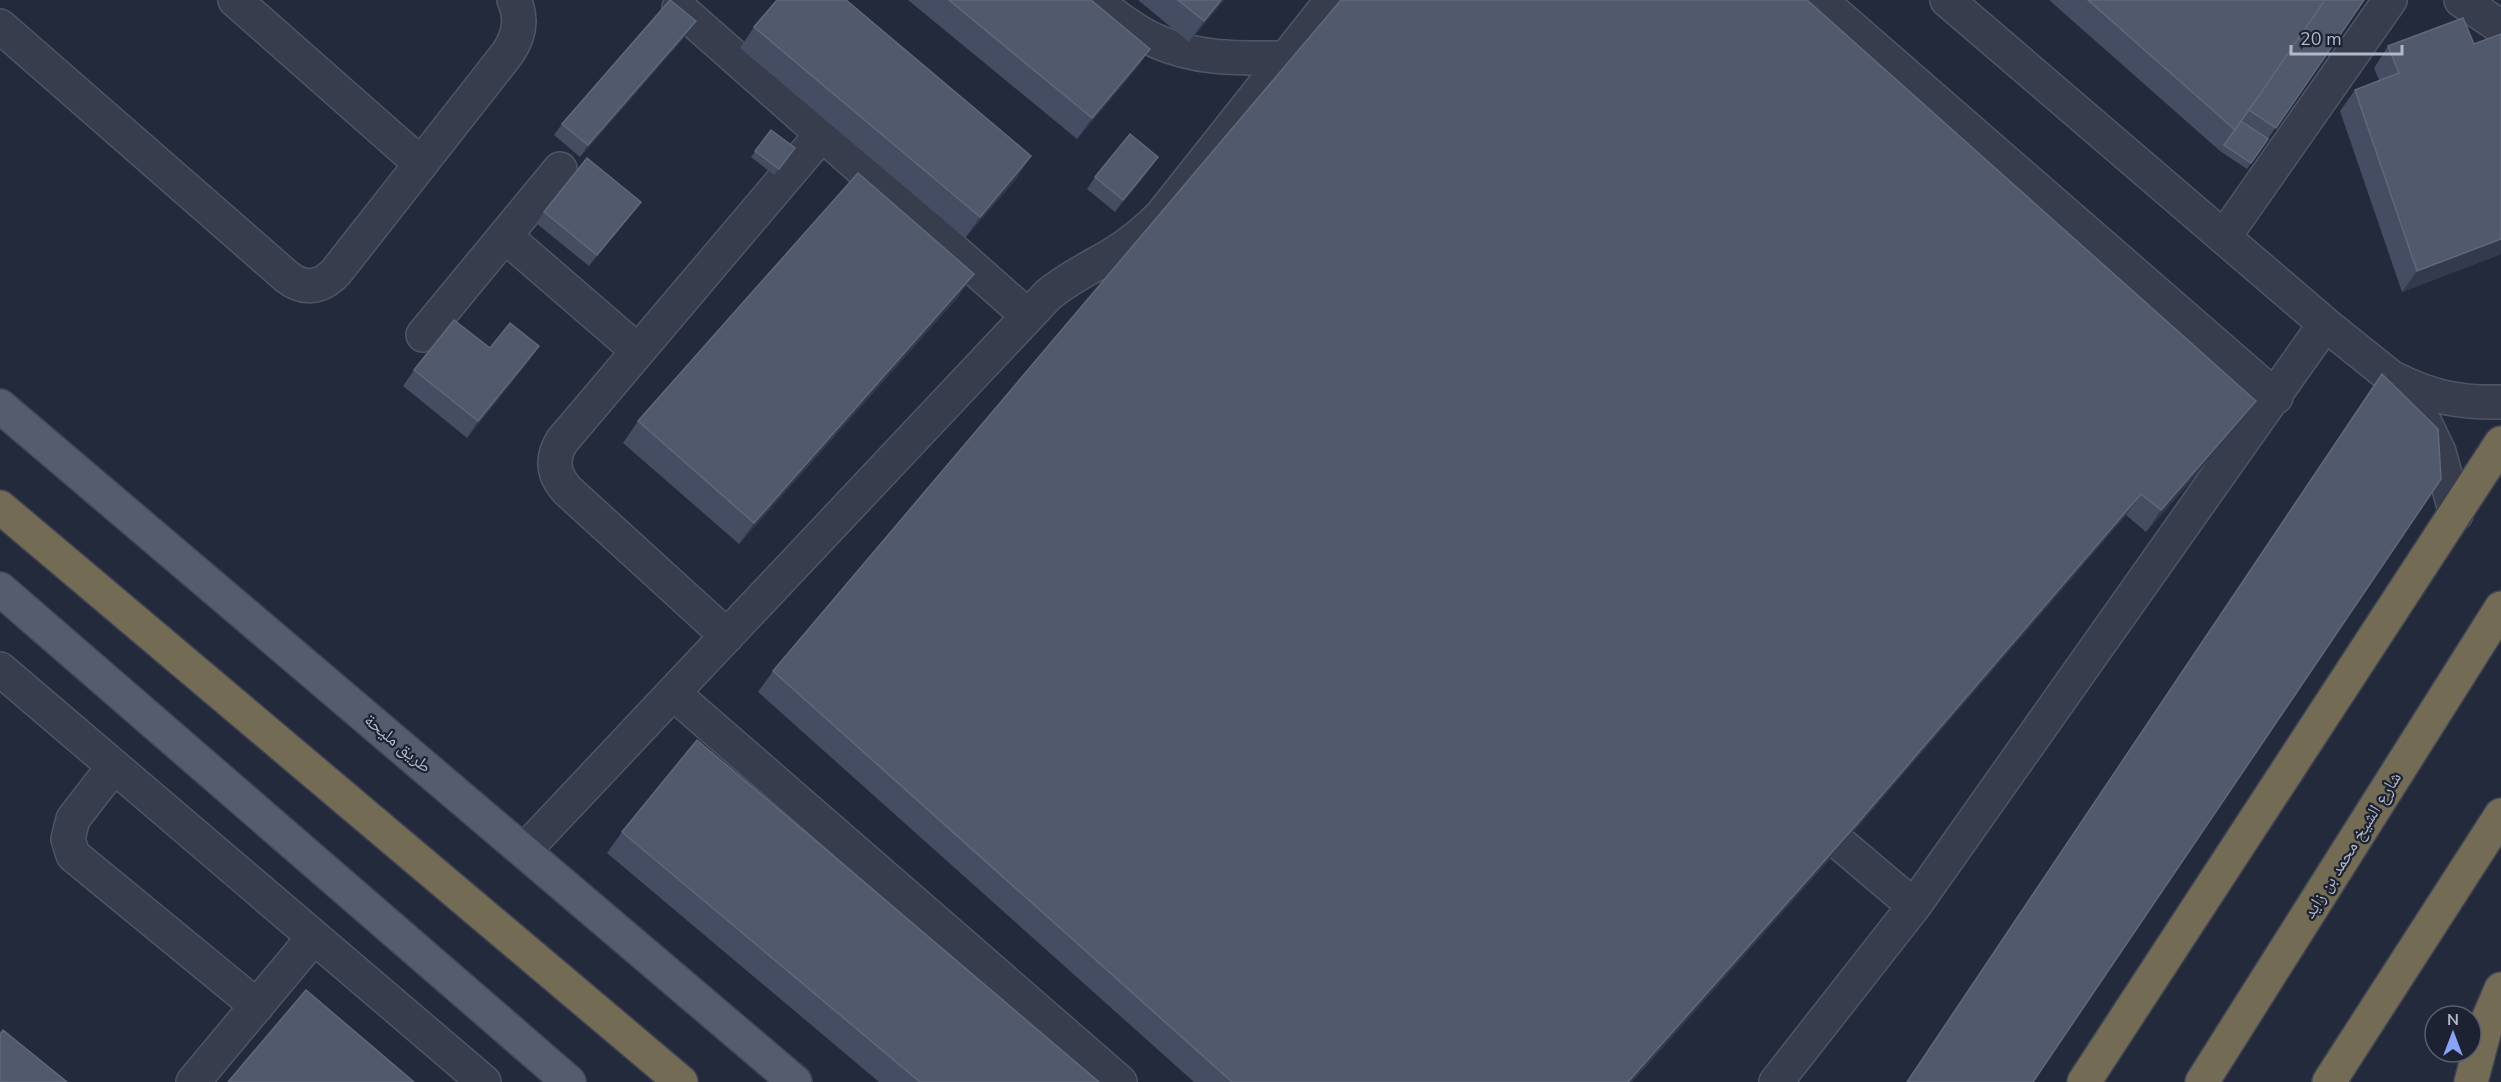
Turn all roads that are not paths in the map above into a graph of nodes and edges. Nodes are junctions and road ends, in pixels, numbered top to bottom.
1 (235, 0) edge
2 (514, 0) edge
3 (1094, 0) edge
4 (1332, 0) edge
5 (1820, 0) edge
6 (1947, 0) edge
7 (2390, 0) edge
8 (2461, 0) edge
9 (679, 8) edge
10 (0, 26) edge
11 (2501, 27) edge
12 (1286, 58) junction
13 (822, 134) junction
14 (421, 164) junction
15 (560, 170) dead end
16 (505, 236) junction
17 (2224, 237) junction
18 (1028, 316) junction
19 (2325, 324) junction
20 (423, 335) dead end
21 (638, 351) junction
22 (2391, 377) junction
23 (2276, 397) junction
24 (2501, 402) edge
25 (0, 406) edge
26 (2501, 443) edge
27 (0, 507) edge
28 (2456, 514) junction
29 (0, 589) edge
30 (2501, 608) edge
31 (727, 636) junction
32 (0, 669) edge
33 (673, 693) junction
34 (114, 766) junction
35 (2501, 815) edge
36 (1842, 845) edge
37 (525, 851) junction
38 (1914, 906) junction
39 (314, 938) junction
40 (2501, 989) edge
41 (257, 1006) junction
42 (193, 1082) edge
43 (484, 1082) edge
44 (569, 1082) edge
45 (681, 1082) edge
46 (795, 1082) edge
47 (1120, 1082) edge
48 (1776, 1082) edge
49 (2084, 1082) edge
50 (2202, 1082) edge
51 (2329, 1082) edge
52 (2470, 1082) edge

1 - 14 street
2 - 14 street
3 - 12 street
4 - 12 street
5 - 23 street
6 - 17 street
7 - 17 street
8 - 11 street
9 - 13 street
10 - 14 street
12 - 18 street
13 - 18 street
13 - 21 street
15 - 16 street
16 - 20 street
16 - 21 street
17 - 19 street
18 - 31 street
19 - 22 street
19 - 23 street
21 - 31 street
22 - 24 street
22 - 28 street
23 - 38 street
25 - 37 main road, طريق مليحة
26 - 28 highway
27 - 45 highway
28 - 49 highway
29 - 44 main road
30 - 50 highway, شارع الشيخ محمد بن زايد
31 - 33 street
32 - 34 street
33 - 37 street
33 - 47 street
34 - 39 street
34 - 41 street
35 - 51 highway
36 - 38 street
37 - 46 main road, طريق مليحة
38 - 48 street
39 - 41 street
39 - 43 street
40 - 52 highway
41 - 42 street

